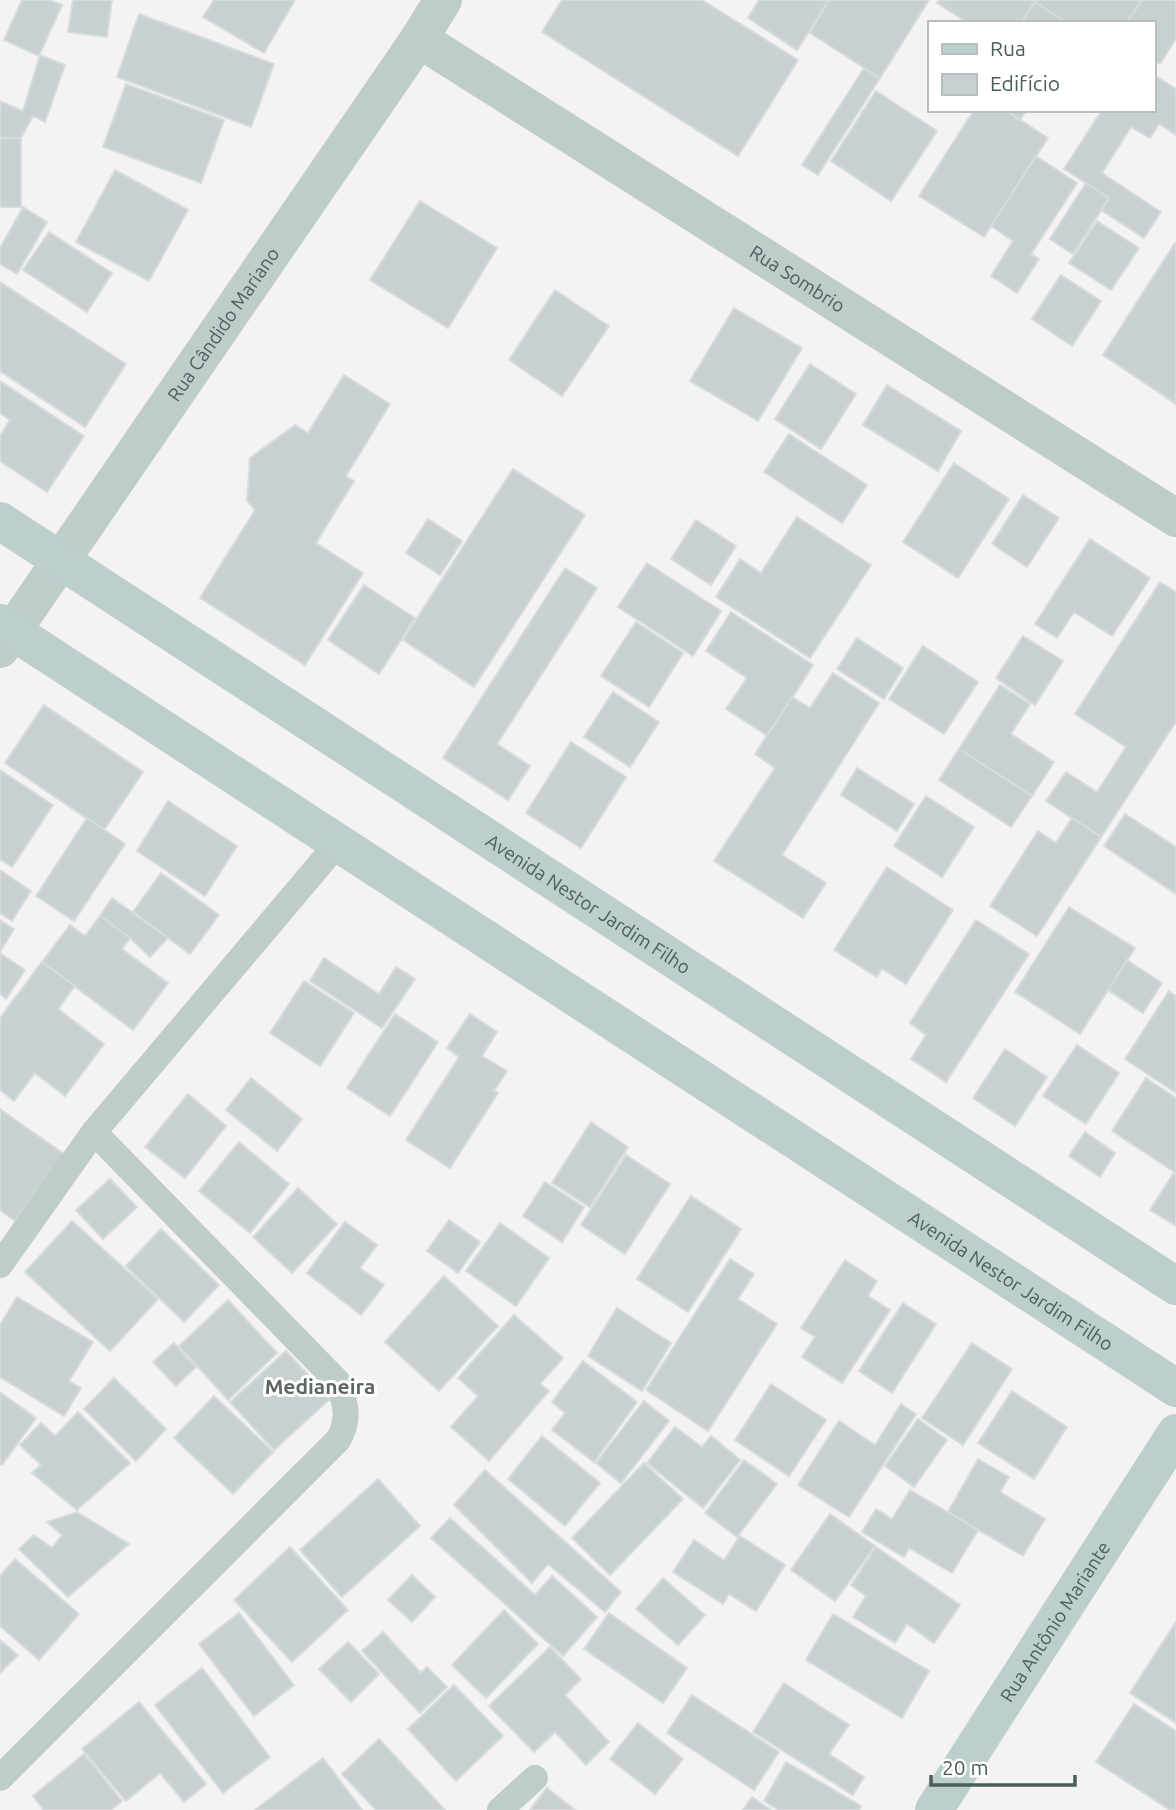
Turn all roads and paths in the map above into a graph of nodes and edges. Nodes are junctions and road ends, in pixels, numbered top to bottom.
1 (443, 0) edge
2 (419, 39) junction
3 (1176, 517) edge
4 (0, 521) edge
5 (60, 560) junction
6 (4, 634) edge
7 (338, 843) junction
8 (94, 1132) junction
9 (0, 1265) edge
10 (1176, 1286) edge
11 (1176, 1388) edge
12 (1176, 1433) edge
13 (0, 1778) edge
14 (535, 1778) dead end
15 (500, 1810) edge
16 (934, 1810) edge

1 - 2 street, Rua Cândido Mariano
2 - 3 street, Rua Sombrio
2 - 5 street, Rua Cândido Mariano
4 - 5 main road, Avenida Nestor Jardim Filho
5 - 6 street, Rua Cândido Mariano
5 - 10 main road, Avenida Nestor Jardim Filho
6 - 7 main road, Avenida Nestor Jardim Filho
7 - 8 lane
7 - 11 main road, Avenida Nestor Jardim Filho
8 - 9 lane
8 - 13 lane
12 - 16 main road, Rua Antônio Mariante
14 - 15 lane

